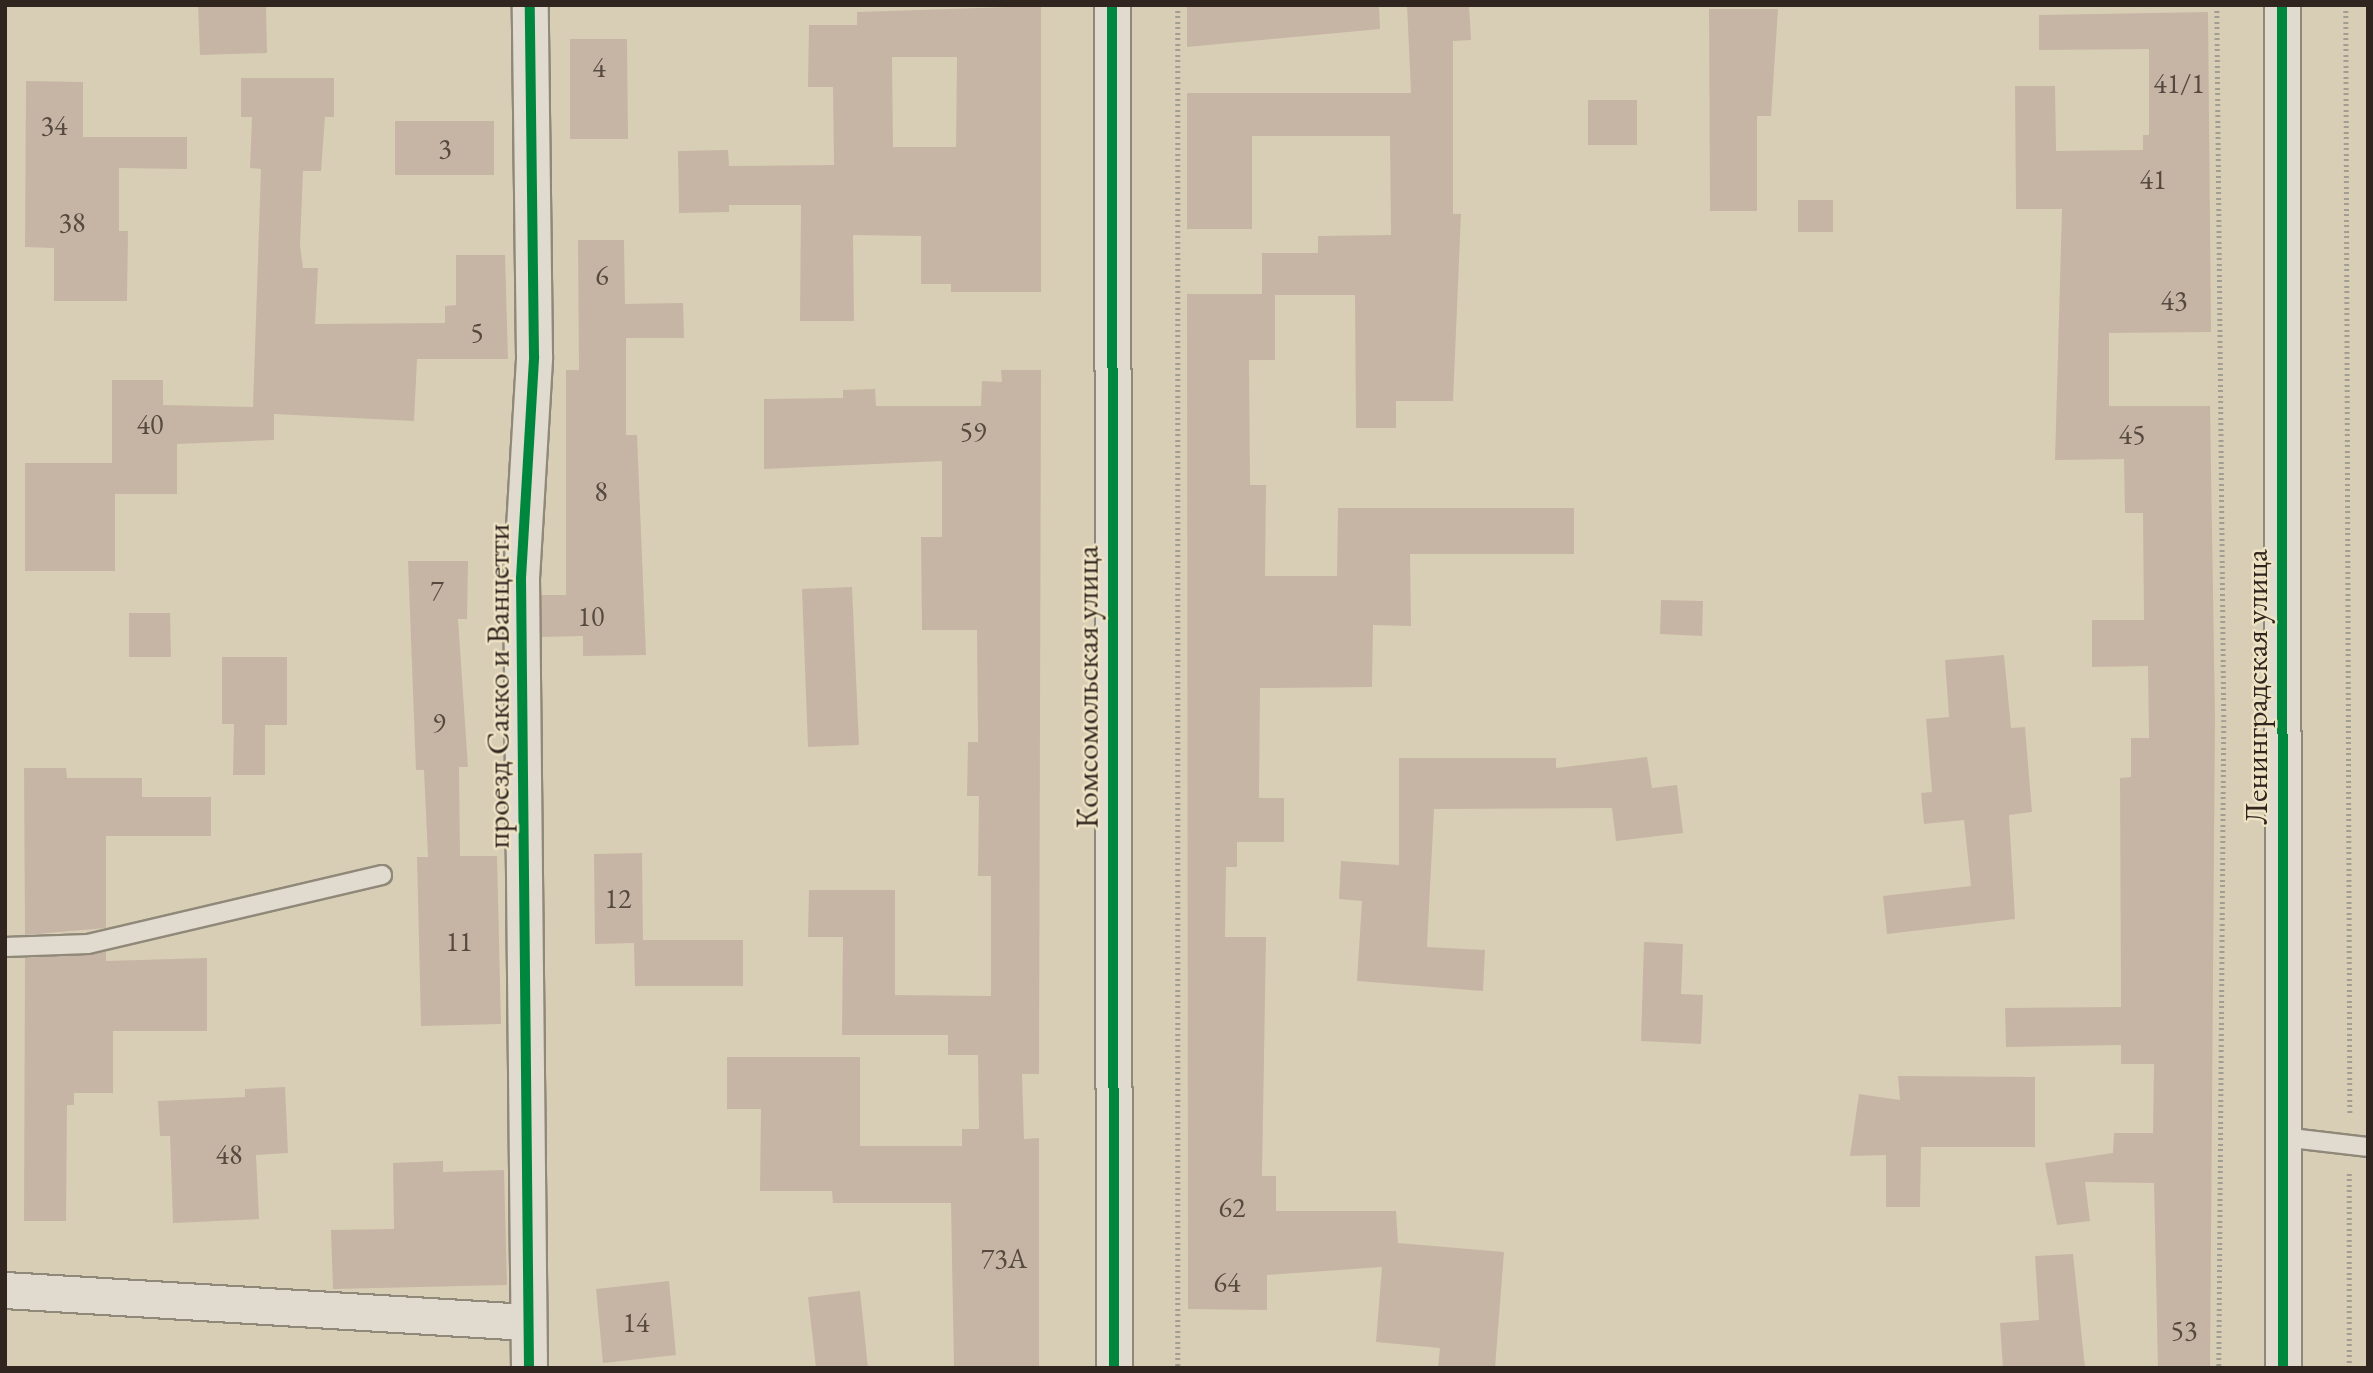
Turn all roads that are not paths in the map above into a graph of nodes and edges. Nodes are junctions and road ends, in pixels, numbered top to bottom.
1 (530, 5) edge
2 (1112, 5) edge
3 (2282, 5) edge
4 (382, 875) dead end
5 (5, 947) edge
6 (2283, 1137) junction
7 (2368, 1147) edge
8 (5, 1290) edge
9 (527, 1322) junction
10 (529, 1368) edge
11 (1114, 1368) edge
12 (2283, 1368) edge

1 - 9 street, проезд Сакко и Ванцетти
2 - 11 street, Комсомольская улица
3 - 6 street, Ленинградская улица
4 - 5 lane
6 - 7 lane
6 - 12 street, Ленинградская улица
8 - 9 street
9 - 10 street, проезд Сакко и Ванцетти

